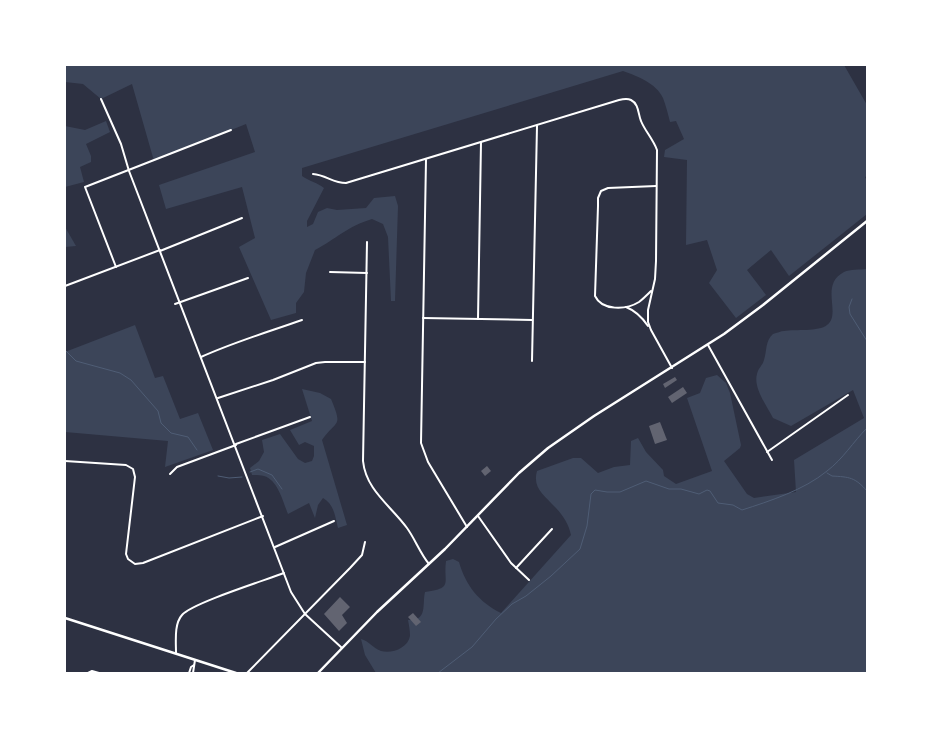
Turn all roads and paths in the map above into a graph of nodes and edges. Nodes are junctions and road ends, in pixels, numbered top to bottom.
1 (102, 99) dead end
2 (537, 126) junction
3 (231, 130) dead end
4 (481, 142) junction
5 (426, 159) junction
6 (129, 171) junction
7 (314, 174) dead end
8 (656, 186) junction
9 (242, 218) dead end
10 (867, 221) edge
11 (367, 242) dead end
12 (160, 250) junction
13 (116, 267) junction
14 (330, 272) dead end
15 (367, 273) junction
16 (248, 278) dead end
17 (65, 286) edge
18 (652, 288) junction
19 (180, 302) junction
20 (175, 304) dead end
21 (624, 307) junction
22 (423, 318) junction
23 (478, 319) junction
24 (302, 320) dead end
25 (532, 320) junction
26 (651, 330) junction
27 (708, 344) junction
28 (201, 357) junction
29 (532, 361) dead end
30 (365, 362) junction
31 (672, 368) junction
32 (848, 395) dead end
33 (218, 398) junction
34 (310, 417) dead end
35 (236, 444) junction
36 (767, 452) junction
37 (65, 460) edge
38 (772, 460) dead end
39 (170, 474) dead end
40 (263, 516) junction
41 (478, 516) junction
42 (334, 521) dead end
43 (467, 527) junction
44 (552, 529) dead end
45 (366, 542) dead end
46 (275, 547) junction
47 (429, 564) junction
48 (516, 568) junction
49 (284, 573) junction
50 (529, 580) dead end
51 (305, 614) junction
52 (65, 618) edge
53 (342, 648) junction
54 (176, 653) junction
55 (195, 660) junction
56 (194, 665) junction
57 (88, 673) edge
58 (99, 673) edge
59 (188, 673) edge
60 (193, 673) edge
61 (236, 673) edge
62 (247, 673) edge
63 (318, 673) edge

1 - 6 street
2 - 4 street
2 - 8 street
2 - 25 street
3 - 6 street
4 - 5 street
4 - 23 street
5 - 7 street
5 - 22 street
6 - 12 street
6 - 13 street
8 - 18 street
8 - 21 street
9 - 12 street
10 - 27 main road
11 - 15 street
12 - 13 street
12 - 19 street
13 - 17 street
14 - 15 street
15 - 30 street
16 - 19 street
18 - 21 street
18 - 26 street
19 - 20 street
19 - 28 street
21 - 26 street
22 - 23 street
22 - 43 street
23 - 25 street
24 - 28 street
25 - 29 street
26 - 31 street
27 - 31 main road
27 - 36 street
28 - 33 street
30 - 33 street
30 - 47 street
31 - 41 main road
32 - 36 street
33 - 35 street
34 - 35 street
35 - 39 street
35 - 40 street
36 - 38 street
37 - 40 street
40 - 46 street
41 - 43 main road
41 - 48 street
42 - 46 street
43 - 47 main road
44 - 48 street
45 - 51 street
46 - 49 street
47 - 53 main road
48 - 50 street
49 - 51 street
49 - 54 street
51 - 53 street
51 - 62 street
52 - 54 main road
53 - 63 main road
54 - 55 main road
55 - 56 street
55 - 61 main road
56 - 59 street
56 - 60 street
57 - 58 street

